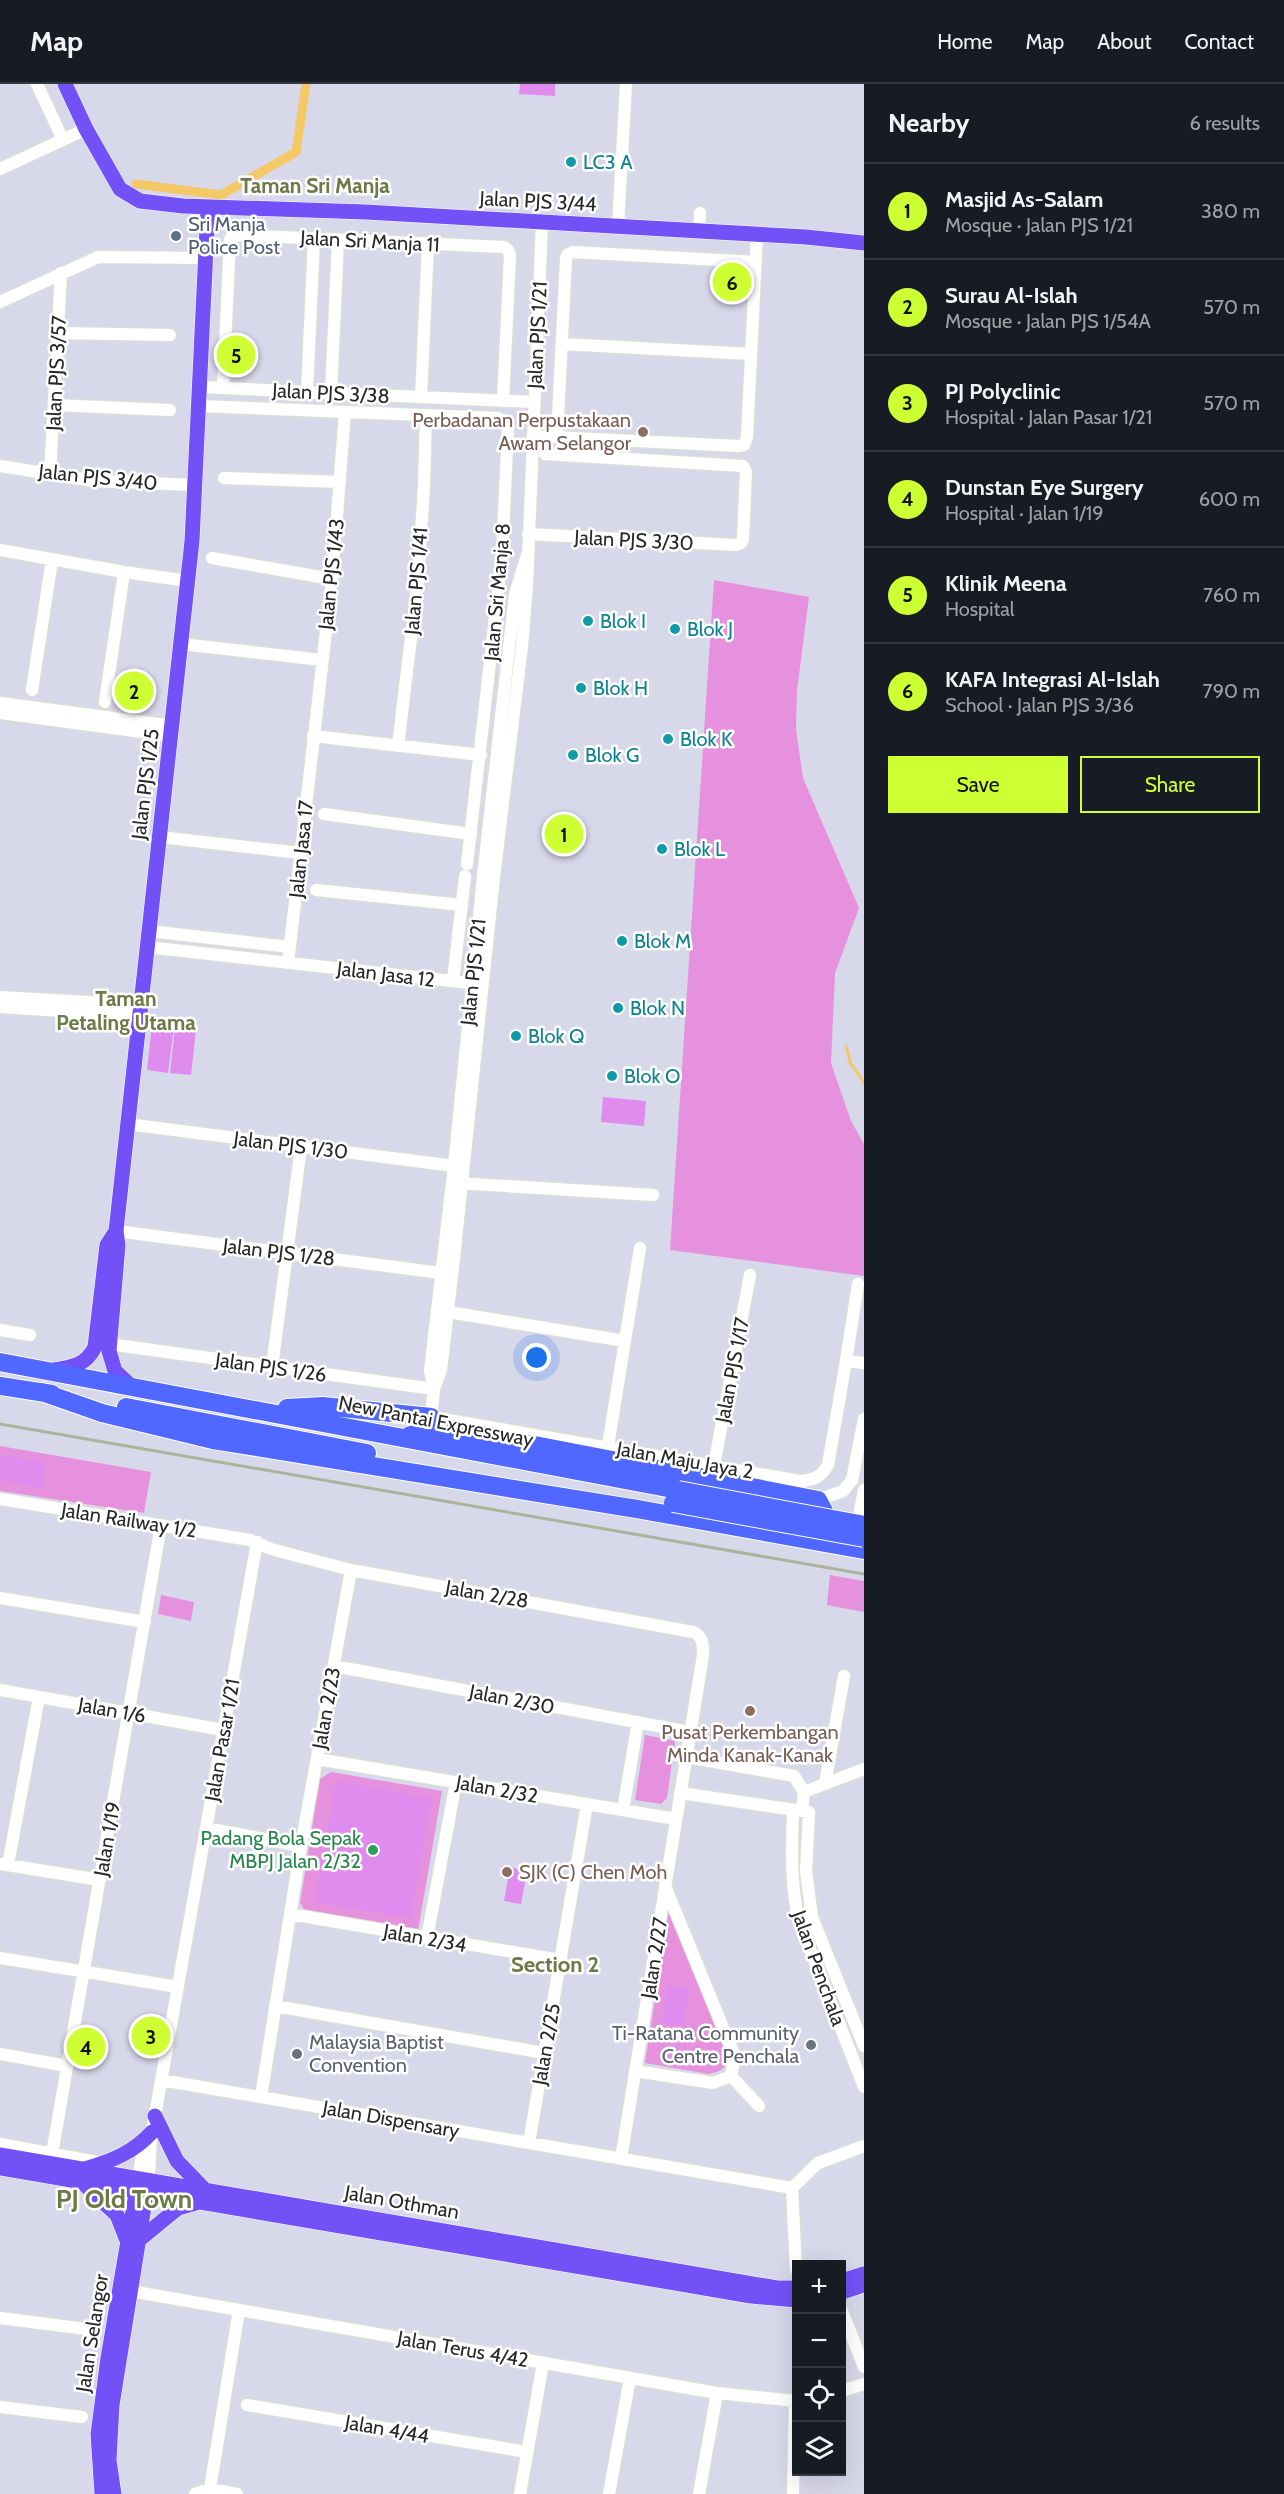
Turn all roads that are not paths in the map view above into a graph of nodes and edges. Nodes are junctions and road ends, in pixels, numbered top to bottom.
1 (37, 84) edge
2 (65, 84) edge
3 (626, 84) edge
4 (86, 129) junction
5 (63, 140) junction
6 (0, 169) edge
7 (183, 206) junction
8 (208, 207) junction
9 (236, 207) junction
10 (700, 213) dead end
11 (542, 222) junction
12 (618, 226) junction
13 (699, 231) junction
14 (207, 232) junction
15 (864, 233) edge
16 (757, 234) junction
17 (314, 238) junction
18 (338, 240) junction
19 (856, 243) edge
20 (428, 244) junction
21 (864, 254) edge
22 (206, 258) junction
23 (756, 262) junction
24 (61, 273) junction
25 (0, 302) edge
26 (58, 333) junction
27 (170, 335) dead end
28 (562, 344) junction
29 (751, 354) junction
30 (201, 387) junction
31 (223, 388) junction
32 (307, 392) junction
33 (331, 393) junction
34 (421, 397) junction
35 (503, 401) junction
36 (534, 402) junction
37 (54, 405) junction
38 (200, 406) junction
39 (170, 410) dead end
40 (345, 412) junction
41 (426, 415) junction
42 (508, 428) joint
43 (532, 436) junction
44 (557, 437) junction
45 (545, 454) dead end
46 (0, 466) edge
47 (50, 474) junction
48 (224, 478) dead end
49 (340, 482) junction
50 (196, 485) junction
51 (528, 534) junction
52 (0, 550) edge
53 (212, 558) dead end
54 (52, 560) junction
55 (124, 572) junction
56 (332, 579) junction
57 (188, 580) junction
58 (181, 644) junction
59 (322, 660) junction
60 (32, 690) dead end
61 (105, 702) dead end
62 (0, 703) edge
63 (0, 713) edge
64 (172, 731) junction
65 (313, 736) junction
66 (398, 746) junction
67 (481, 755) junction
68 (324, 814) dead end
69 (471, 834) junction
70 (160, 837) junction
71 (300, 853) junction
72 (316, 890) dead end
73 (462, 905) junction
74 (148, 939) junction
75 (290, 947) junction
76 (288, 963) junction
77 (453, 981) junction
78 (477, 984) junction
79 (0, 997) edge
80 (0, 1007) edge
81 (139, 1010) junction
82 (128, 1124) junction
83 (301, 1146) junction
84 (454, 1166) junction
85 (458, 1183) junction
86 (653, 1195) dead end
87 (116, 1231) junction
88 (640, 1248) dead end
89 (287, 1253) junction
90 (441, 1273) junction
91 (750, 1275) dead end
92 (858, 1284) dead end
93 (448, 1312) junction
94 (0, 1330) edge
95 (30, 1335) dead end
96 (625, 1341) junction
97 (109, 1344) junction
98 (846, 1361) junction
99 (0, 1362) edge
100 (864, 1363) edge
101 (272, 1367) junction
102 (54, 1370) junction
103 (130, 1385) junction
104 (0, 1386) edge
105 (434, 1389) junction
106 (42, 1392) junction
107 (258, 1409) junction
108 (432, 1417) junction
109 (864, 1419) edge
110 (396, 1437) junction
111 (608, 1446) junction
112 (714, 1465) junction
113 (864, 1490) edge
114 (0, 1499) edge
115 (818, 1500) junction
116 (161, 1525) junction
117 (864, 1525) edge
118 (794, 1537) junction
119 (864, 1538) edge
120 (257, 1542) junction
121 (864, 1550) edge
122 (351, 1570) junction
123 (0, 1598) edge
124 (145, 1622) junction
125 (703, 1655) joint
126 (334, 1666) junction
127 (844, 1676) dead end
128 (0, 1690) edge
129 (39, 1697) junction
130 (129, 1713) junction
131 (638, 1722) junction
132 (223, 1730) junction
133 (690, 1732) junction
134 (686, 1757) junction
135 (317, 1759) junction
136 (864, 1769) edge
137 (456, 1782) junction
138 (825, 1784) junction
139 (804, 1792) junction
140 (680, 1793) junction
141 (587, 1804) junction
142 (623, 1810) junction
143 (801, 1811) junction
144 (676, 1819) junction
145 (206, 1828) junction
146 (301, 1846) junction
147 (4, 1864) edge
148 (100, 1880) junction
149 (665, 1886) junction
150 (290, 1914) junction
151 (427, 1938) junction
152 (0, 1958) edge
153 (560, 1960) junction
154 (83, 1972) junction
155 (178, 1988) junction
156 (275, 2006) junction
157 (863, 2041) edge
158 (848, 2045) junction
159 (544, 2053) junction
160 (0, 2054) edge
161 (67, 2066) junction
162 (635, 2071) junction
163 (731, 2076) junction
164 (161, 2080) junction
165 (864, 2086) edge
166 (261, 2097) junction
167 (759, 2106) dead end
168 (155, 2116) junction
169 (152, 2132) junction
170 (529, 2143) junction
171 (0, 2144) edge
172 (864, 2146) edge
173 (51, 2154) junction
174 (0, 2155) edge
175 (621, 2159) junction
176 (104, 2163) junction
177 (0, 2168) edge
178 (81, 2176) junction
179 (142, 2185) junction
180 (792, 2188) junction
181 (203, 2195) junction
182 (133, 2240) junction
183 (796, 2260) edge
184 (864, 2274) edge
185 (846, 2280) edge
186 (864, 2285) edge
187 (792, 2288) edge
188 (130, 2291) junction
189 (846, 2291) edge
190 (792, 2300) edge
191 (239, 2310) junction
192 (843, 2314) edge
193 (0, 2318) edge
194 (86, 2329) dead end
195 (543, 2363) junction
196 (864, 2367) edge
197 (630, 2378) junction
198 (864, 2385) edge
199 (846, 2390) edge
200 (717, 2393) junction
201 (792, 2401) edge
202 (247, 2405) dead end
203 (0, 2407) edge
204 (82, 2417) dead end
205 (795, 2422) edge
206 (527, 2452) junction
207 (210, 2489) junction
208 (102, 2494) edge
209 (114, 2494) edge
210 (195, 2494) edge
211 (237, 2494) edge
212 (520, 2494) edge
213 (609, 2494) edge
214 (699, 2494) edge
215 (793, 2494) edge

1 - 5 street
2 - 4 main road, Jalan PJS 3/44
3 - 12 street
4 - 5 street
4 - 7 main road, Jalan PJS 3/44
5 - 6 street
7 - 8 main road, Jalan PJS 3/44
7 - 14 main road
8 - 9 main road, Jalan PJS 3/44
8 - 14 main road, Jalan PJS 1/25
9 - 11 main road, Jalan PJS 3/44
9 - 14 main road
10 - 13 street
11 - 12 main road, Jalan PJS 3/44
11 - 36 street, Jalan PJS 1/21
12 - 13 main road, Jalan PJS 3/44
13 - 16 main road, Jalan PJS 3/44
14 - 22 main road, Jalan PJS 1/25
15 - 19 main road
16 - 19 main road, Jalan PJS 3/44
16 - 23 street
17 - 18 street, Jalan Sri Manja 11
17 - 31 street, Jalan Sri Manja 11
17 - 32 street
18 - 20 street, Jalan Sri Manja 11
18 - 33 street
19 - 21 main road
20 - 34 street
20 - 35 street, Jalan Sri Manja 11
22 - 24 street
22 - 30 main road, Jalan PJS 1/25
23 - 28 street
23 - 29 street
24 - 25 street
24 - 26 street, Jalan PJS 3/57
26 - 27 street
26 - 37 street, Jalan PJS 3/57
28 - 29 street
28 - 44 street
29 - 44 street
30 - 31 street, Jalan PJS 3/38
30 - 38 main road, Jalan PJS 1/25
31 - 32 street, Jalan PJS 3/38
32 - 33 street, Jalan PJS 3/38
33 - 34 street, Jalan PJS 3/38
34 - 35 street, Jalan PJS 3/38
35 - 36 street, Jalan PJS 3/38
36 - 43 street, Jalan PJS 1/21
37 - 39 street
37 - 47 street, Jalan PJS 3/57
38 - 40 street, Jalan PJS 3/38
38 - 50 main road, Jalan PJS 1/25
40 - 41 street, Jalan PJS 3/38
40 - 49 street, Jalan PJS 1/43
41 - 42 street, Jalan PJS 3/38
41 - 66 street, Jalan PJS 1/41
42 - 67 street, Jalan Sri Manja 8
43 - 44 street
43 - 51 street, Jalan PJS 1/21
45 - 51 street, Jalan PJS 3/30
46 - 47 street, Jalan PJS 3/40
47 - 50 street, Jalan PJS 3/40
48 - 49 street
49 - 56 street, Jalan PJS 1/43
50 - 57 main road, Jalan PJS 1/25
51 - 78 street, Jalan PJS 1/21
52 - 54 street
53 - 56 street
54 - 55 street
54 - 60 street
55 - 57 street
55 - 61 street
56 - 59 street, Jalan PJS 1/43
57 - 58 main road, Jalan PJS 1/25
58 - 59 street
58 - 64 main road, Jalan PJS 1/25
59 - 65 street, Jalan PJS 1/43
62 - 64 street
63 - 64 street
64 - 70 main road, Jalan PJS 1/25
65 - 66 street
65 - 71 street, Jalan Jasa 17
66 - 67 street
67 - 69 street, Jalan Sri Manja 8
68 - 69 street
69 - 73 street, Jalan Sri Manja 8
70 - 71 street
70 - 74 main road, Jalan PJS 1/25
71 - 75 street, Jalan Jasa 17
72 - 73 street
73 - 77 street, Jalan Sri Manja 8
74 - 75 street
74 - 76 street, Jalan Jasa 12
74 - 81 main road, Jalan PJS 1/25
75 - 76 street, Jalan Jasa 17
76 - 77 street, Jalan Jasa 12
77 - 78 street, Jalan Jasa 12
78 - 84 street, Jalan PJS 1/21
78 - 85 street, Jalan PJS 1/21
79 - 81 street
80 - 81 street
81 - 82 main road, Jalan PJS 1/25
82 - 83 street, Jalan PJS 1/30
82 - 87 main road, Jalan PJS 1/25
83 - 84 street, Jalan PJS 1/30
83 - 89 street
84 - 85 street, Jalan PJS 1/21
85 - 86 street
85 - 90 street, Jalan PJS 1/21
85 - 93 street, Jalan PJS 1/21
87 - 89 street, Jalan PJS 1/28
87 - 97 main road, Jalan PJS 1/25
87 - 102 main road, Jalan PJS 1/25
88 - 96 street
89 - 90 street, Jalan PJS 1/28
89 - 101 street
90 - 105 street, Jalan PJS 1/21
91 - 112 street, Jalan PJS 1/17
92 - 98 street, Jalan Maju Jaya 2
93 - 96 street
93 - 105 street, Jalan PJS 1/21
94 - 95 street
96 - 111 street
97 - 101 street, Jalan PJS 1/26
97 - 103 main road, Jalan PJS 1/25
98 - 100 street
98 - 112 street, Jalan Maju Jaya 2
99 - 102 highway, New Pantai Expressway
101 - 105 street, Jalan PJS 1/26
102 - 103 highway, New Pantai Expressway
103 - 107 highway, New Pantai Expressway
104 - 106 highway, New Pantai Expressway
105 - 108 street, Jalan PJS 1/21
106 - 118 highway
106 - 119 highway, New Pantai Expressway, bridge
107 - 108 highway
107 - 110 highway, New Pantai Expressway
108 - 111 street, Jalan Maju Jaya 2
109 - 115 street
110 - 115 highway
110 - 117 highway, New Pantai Expressway, bridge
111 - 112 street, Jalan Maju Jaya 2
113 - 118 street
114 - 116 street, Jalan Railway 1/2
115 - 118 highway
116 - 120 street, Jalan Railway 1/2
116 - 124 street, Jalan 1/19
118 - 121 highway
120 - 122 street, Jalan 2/28
120 - 132 street, Jalan Pasar 1/21
122 - 125 street, Jalan 2/28
122 - 126 street, Jalan 2/23
123 - 124 street
124 - 130 street, Jalan 1/19
125 - 133 street, Jalan 2/27
126 - 131 street, Jalan 2/30
126 - 135 street, Jalan 2/23
127 - 138 street
128 - 129 street, Jalan 1/6
129 - 130 street, Jalan 1/6
129 - 147 street
130 - 132 street, Jalan 1/6
130 - 148 street, Jalan 1/19
131 - 133 street, Jalan 2/30
131 - 142 street
132 - 145 street, Jalan Pasar 1/21
133 - 134 street, Jalan 2/27
134 - 139 street
134 - 140 street, Jalan 2/27
135 - 137 street, Jalan 2/32
135 - 146 street, Jalan 2/23
136 - 138 street
137 - 141 street, Jalan 2/32
137 - 151 street
138 - 139 street
139 - 143 street, Jalan Penchala
140 - 143 street
140 - 144 street, Jalan 2/27
141 - 142 street, Jalan 2/32
141 - 153 street, Jalan 2/25
142 - 144 street, Jalan 2/32
143 - 157 street, Jalan Penchala
143 - 158 street, Jalan Penchala
144 - 149 street, Jalan 2/27
145 - 146 street
145 - 155 street, Jalan Pasar 1/21
146 - 150 street, Jalan 2/23
147 - 148 street
148 - 154 street, Jalan 1/19
149 - 162 street, Jalan 2/27
149 - 163 street
150 - 151 street, Jalan 2/34
150 - 156 street, Jalan 2/23
151 - 153 street, Jalan 2/34
152 - 154 street
153 - 159 street, Jalan 2/25
154 - 155 street
154 - 161 street, Jalan 1/19
155 - 164 street, Jalan Pasar 1/21
156 - 159 street
156 - 166 street, Jalan 2/23
157 - 158 street
158 - 165 street, Jalan Penchala
159 - 170 street, Jalan 2/25
160 - 161 street
161 - 173 street, Jalan 1/19
162 - 163 street
162 - 175 street, Jalan 2/27
163 - 167 street
164 - 166 street, Jalan Dispensary
164 - 168 street, Jalan Pasar 1/21
166 - 170 street, Jalan Dispensary
168 - 169 street, Jalan Pasar 1/21
168 - 181 main road
169 - 176 main road
169 - 179 street, Jalan Pasar 1/21
170 - 175 street, Jalan Dispensary
171 - 173 street
172 - 180 street
173 - 176 street
174 - 178 main road, Jalan Othman
175 - 180 street, Jalan Dispensary
176 - 178 main road
177 - 178 main road, Jalan Othman
178 - 179 main road, Jalan Othman
178 - 182 main road
179 - 181 main road, Jalan Othman
179 - 182 main road, Jalan Selangor
180 - 183 street
181 - 182 main road
181 - 187 main road, Jalan Othman
181 - 190 main road, Jalan Othman
182 - 188 main road, Jalan Selangor
182 - 208 main road, Jalan Selangor
184 - 185 main road
186 - 189 main road
188 - 191 street, Jalan Terus 4/42
188 - 209 main road, Jalan Selangor
191 - 195 street, Jalan Terus 4/42
191 - 207 street
192 - 196 street
193 - 194 street
195 - 197 street, Jalan Terus 4/42
195 - 206 street
197 - 200 street, Jalan Terus 4/42
197 - 213 street
198 - 199 street
200 - 201 street, Jalan Terus 4/42
200 - 214 street
202 - 206 street, Jalan 4/44
203 - 204 street
205 - 215 street
206 - 212 street
207 - 210 street
207 - 211 street

